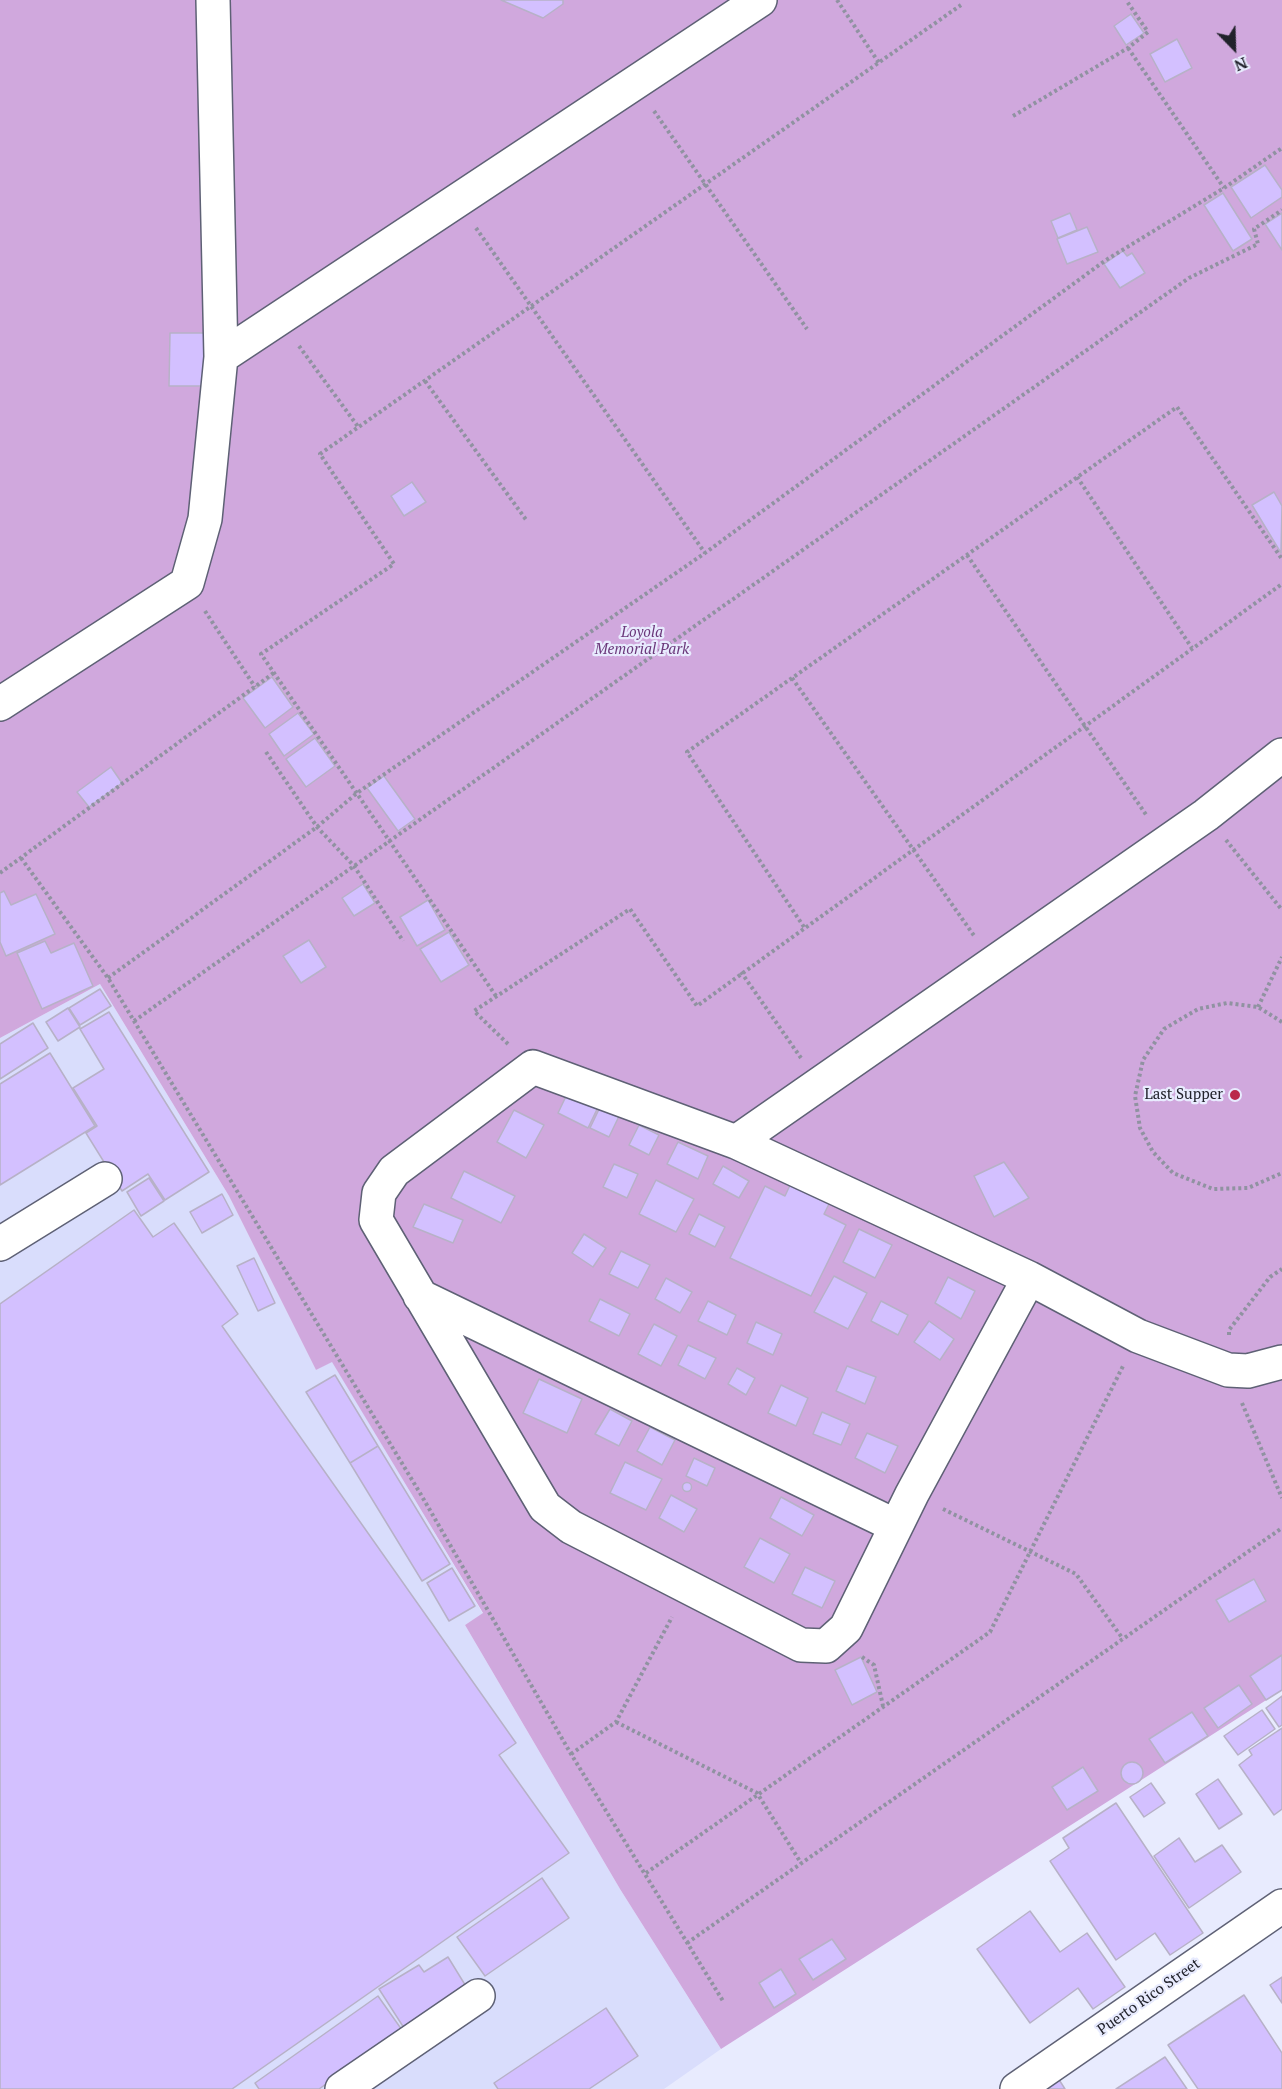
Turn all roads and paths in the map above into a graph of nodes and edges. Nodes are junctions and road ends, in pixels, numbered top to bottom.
1 (213, 0) edge
2 (760, 0) edge
3 (837, 0) edge
4 (1126, 0) edge
5 (961, 5) dead end
6 (1128, 48) junction
7 (879, 63) junction
8 (635, 83) junction
9 (1013, 116) dead end
10 (1282, 148) edge
11 (706, 184) junction
12 (1224, 188) junction
13 (457, 201) junction
14 (1282, 210) edge
15 (532, 306) junction
16 (279, 319) junction
17 (807, 328) dead end
18 (221, 357) junction
19 (425, 381) junction
20 (359, 428) junction
21 (1077, 477) junction
22 (527, 521) dead end
23 (705, 553) junction
24 (967, 555) junction
25 (1282, 560) edge
26 (187, 583) junction
27 (1282, 584) edge
28 (1192, 648) junction
29 (275, 672) junction
30 (792, 678) junction
31 (255, 687) junction
32 (0, 704) edge
33 (1084, 726) junction
34 (266, 752) dead end
35 (1282, 755) edge
36 (357, 792) junction
37 (1206, 815) junction
38 (317, 827) junction
39 (390, 841) junction
40 (1166, 844) junction
41 (913, 849) junction
42 (21, 858) junction
43 (354, 866) junction
44 (0, 873) edge
45 (1282, 910) edge
46 (804, 927) junction
47 (403, 941) dead end
48 (1282, 957) edge
49 (993, 963) junction
50 (741, 972) junction
51 (108, 978) junction
52 (496, 996) junction
53 (1258, 1007) junction
54 (134, 1021) junction
55 (1282, 1022) edge
56 (532, 1067) junction
57 (819, 1084) junction
58 (736, 1142) junction
59 (1281, 1176) edge
60 (105, 1179) dead end
61 (0, 1244) edge
62 (1282, 1269) edge
63 (1029, 1278) junction
64 (420, 1296) junction
65 (1137, 1336) junction
66 (1282, 1362) edge
67 (1228, 1370) junction
68 (912, 1494) junction
69 (1282, 1498) edge
70 (897, 1526) junction
71 (1282, 1528) edge
72 (1031, 1550) junction
73 (687, 1587) junction
74 (834, 1638) junction
75 (1123, 1639) junction
76 (883, 1706) junction
77 (616, 1722) junction
78 (571, 1754) junction
79 (757, 1793) junction
80 (801, 1863) junction
81 (646, 1873) junction
82 (1282, 1906) edge
83 (687, 1943) junction
84 (478, 1996) dead end
85 (723, 2001) dead end
86 (342, 2089) edge
87 (1017, 2089) edge

1 - 18 street
2 - 8 street
3 - 7 path
4 - 6 path
5 - 7 path
6 - 9 path
6 - 12 path
7 - 11 path
8 - 11 path
8 - 13 street
10 - 12 path
11 - 15 path
11 - 17 path
12 - 23 path
13 - 15 path
13 - 16 street
14 - 39 path
15 - 19 path
15 - 23 path
16 - 18 street
16 - 20 path
18 - 26 street
19 - 20 path
19 - 22 path
20 - 29 path
21 - 24 path
21 - 25 path
21 - 28 path
23 - 36 path
24 - 30 path
24 - 33 path
26 - 31 path
26 - 32 street
27 - 28 path
28 - 33 path
29 - 31 path
29 - 36 path
30 - 41 path
30 - 46 path
31 - 42 path
33 - 40 path
33 - 41 path
34 - 38 path
35 - 37 street
36 - 38 path
36 - 39 path
37 - 40 street
37 - 45 path
38 - 43 path
38 - 51 path
39 - 43 path
39 - 52 path
40 - 49 street
41 - 46 path
41 - 49 path
42 - 44 path
42 - 51 path
43 - 47 path
43 - 54 path
46 - 50 path
48 - 53 path
49 - 57 street
50 - 52 path
50 - 57 path
51 - 54 path
52 - 56 path
53 - 55 path
53 - 59 path
54 - 78 path
56 - 58 street
56 - 64 street
57 - 58 street
58 - 63 street
60 - 61 street
62 - 67 path
63 - 65 street
63 - 68 street
64 - 70 street
64 - 73 street
65 - 67 street
65 - 72 path
66 - 67 street
67 - 69 path
68 - 70 street
68 - 72 path
70 - 74 street
71 - 75 path
72 - 75 path
72 - 76 path
73 - 74 street
73 - 77 path
74 - 76 path
75 - 80 path
76 - 79 path
77 - 78 path
77 - 79 path
78 - 81 path
79 - 80 path
79 - 81 path
80 - 83 path
81 - 83 path
82 - 87 street, Puerto Rico Street
83 - 85 path
84 - 86 street

